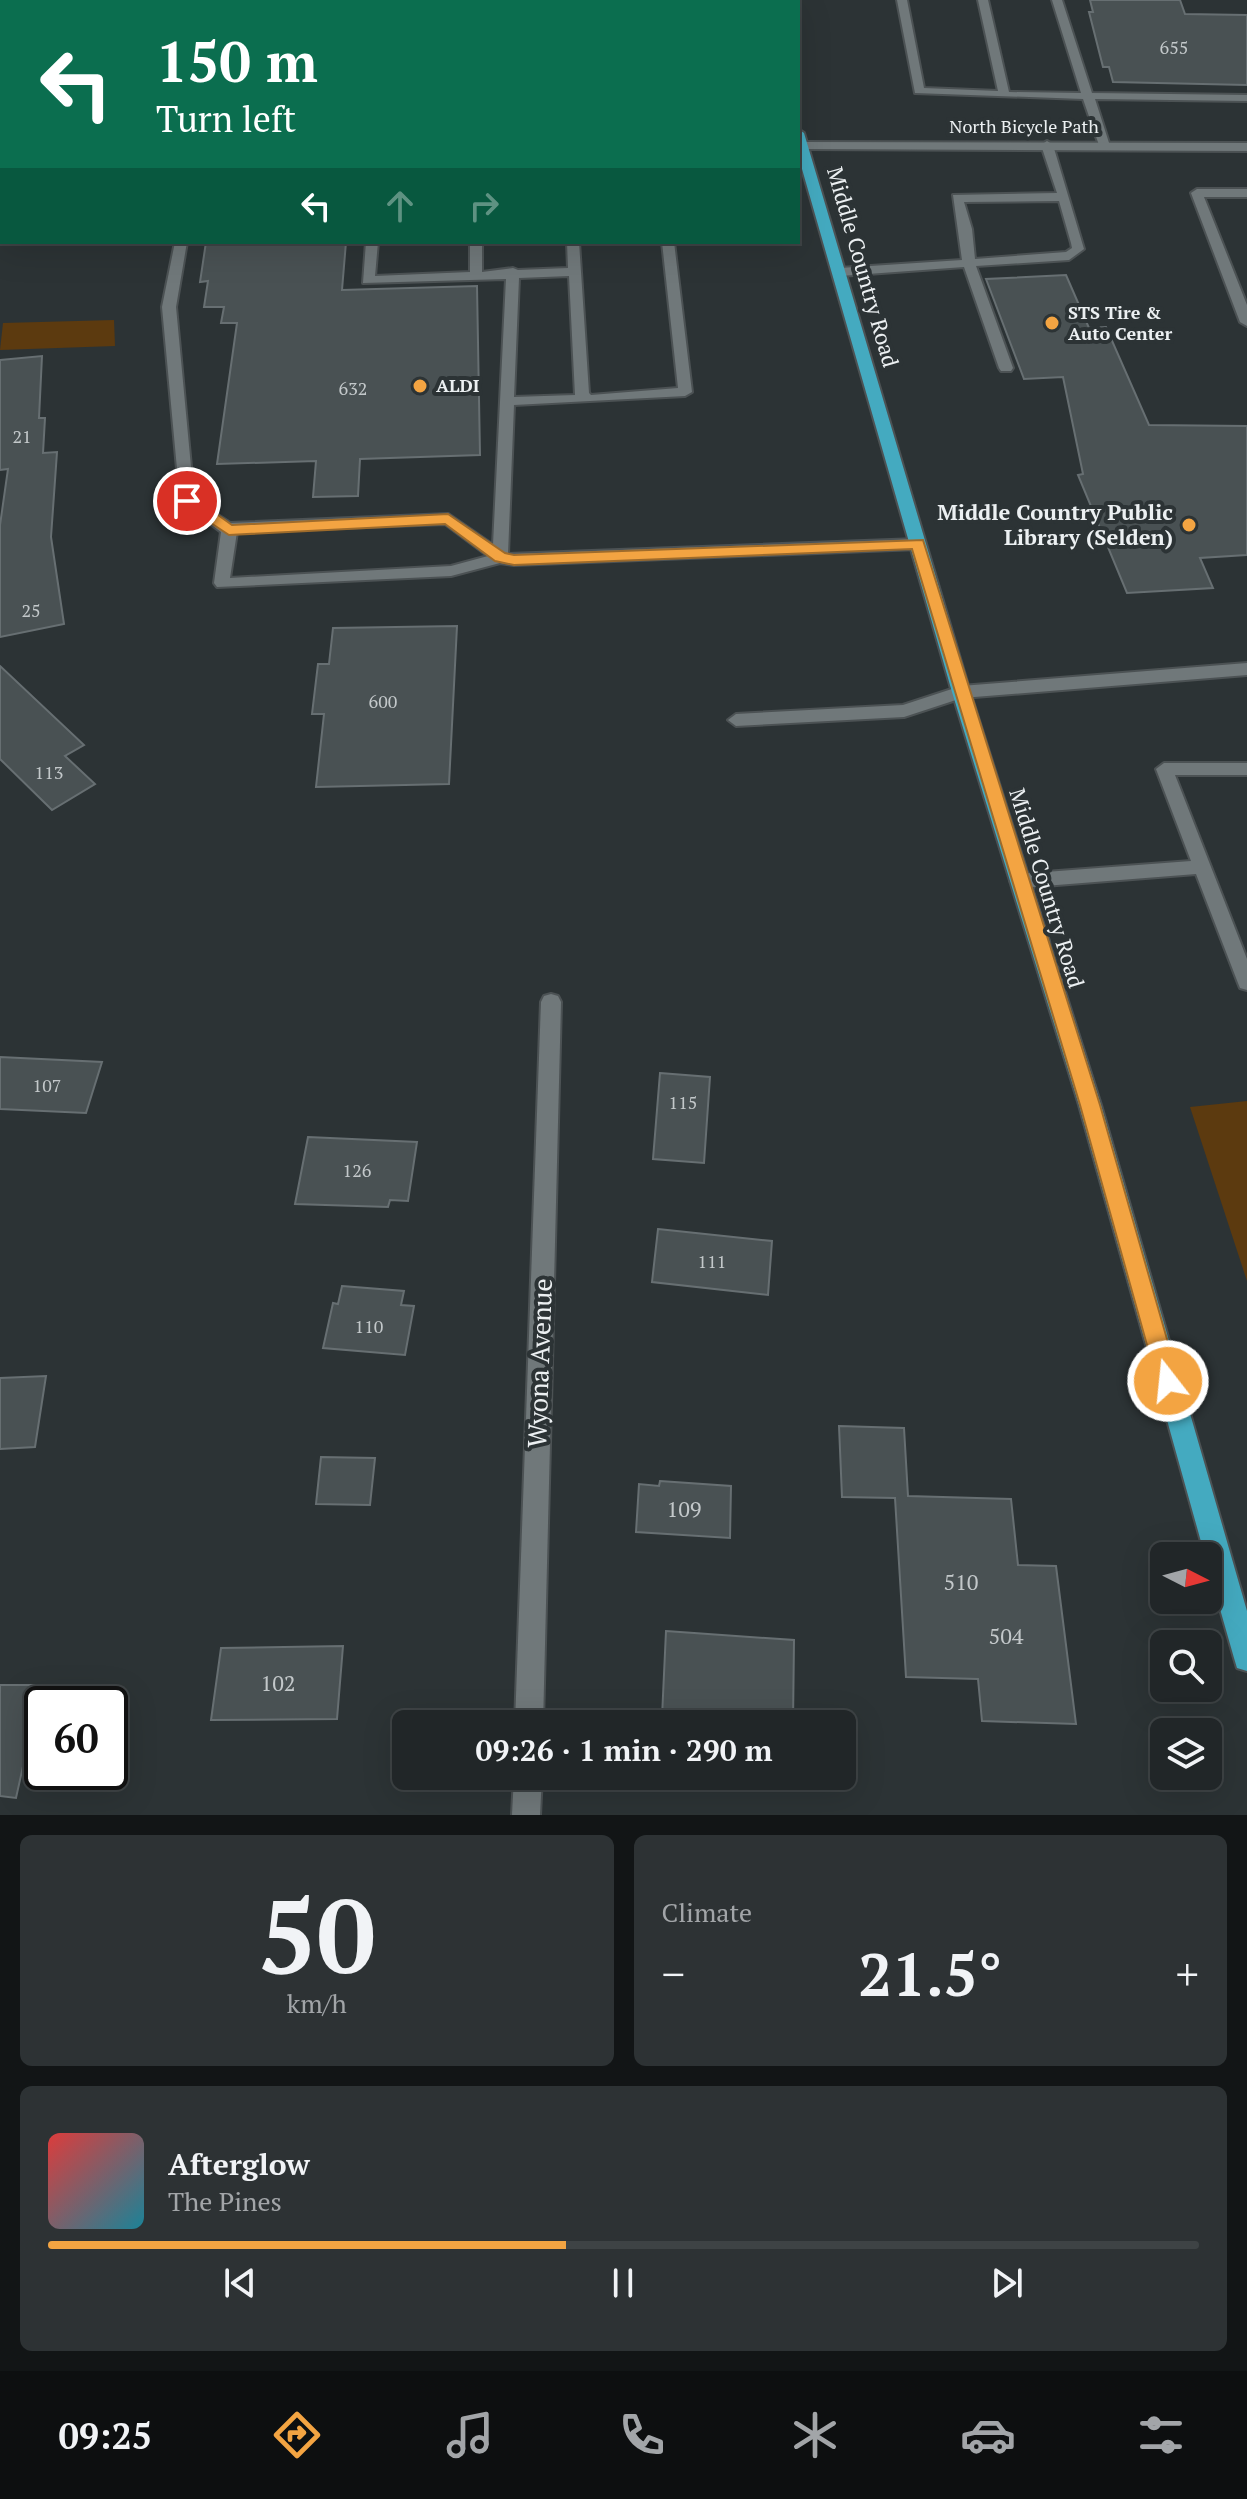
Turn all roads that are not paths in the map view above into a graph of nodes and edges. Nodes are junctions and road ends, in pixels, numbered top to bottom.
1 (902, 0) edge
2 (983, 0) edge
3 (1057, 0) edge
4 (1004, 95) junction
5 (1088, 95) junction
6 (1247, 98) edge
7 (800, 141) edge
8 (800, 144) edge
9 (1047, 145) junction
10 (1104, 146) junction
11 (1247, 147) edge
12 (1247, 193) edge
13 (1061, 197) junction
14 (181, 244) edge
15 (372, 244) edge
16 (476, 244) edge
17 (573, 244) edge
18 (668, 244) edge
19 (969, 264) junction
20 (513, 272) junction
21 (575, 272) junction
22 (840, 272) junction
23 (476, 276) junction
24 (1247, 322) edge
25 (1006, 368) dead end
26 (589, 399) junction
27 (508, 401) junction
28 (229, 530) junction
29 (918, 544) junction
30 (500, 558) junction
31 (1247, 669) edge
32 (961, 692) junction
33 (736, 720) dead end
34 (1247, 769) edge
35 (1202, 867) junction
36 (1019, 881) junction
37 (1247, 983) edge
38 (551, 1002) dead end
39 (1247, 1658) edge
40 (529, 1710) edge
41 (527, 1790) edge
42 (526, 1815) edge

1 - 4 lane
2 - 4 lane
3 - 5 lane
4 - 5 lane
5 - 6 lane
5 - 10 lane
7 - 9 street, North Bicycle Path
8 - 22 main road, Middle Country Road
9 - 10 street, North Bicycle Path
9 - 13 lane
10 - 11 street, North Bicycle Path
12 - 24 lane
13 - 19 lane
13 - 19 lane
14 - 28 lane
15 - 23 lane
16 - 23 lane
17 - 21 lane
18 - 26 lane
19 - 22 lane
19 - 25 lane
20 - 21 lane
20 - 23 lane
20 - 27 lane
21 - 26 lane
22 - 29 main road, Middle Country Road
26 - 27 lane
27 - 30 lane
28 - 30 lane
28 - 30 lane
29 - 30 lane
29 - 32 main road, Middle Country Road
31 - 32 lane
32 - 33 lane
32 - 36 main road, Middle Country Road
34 - 35 lane
35 - 36 lane
35 - 37 lane
36 - 39 main road, Middle Country Road
38 - 40 street, Wyona Avenue
41 - 42 street

